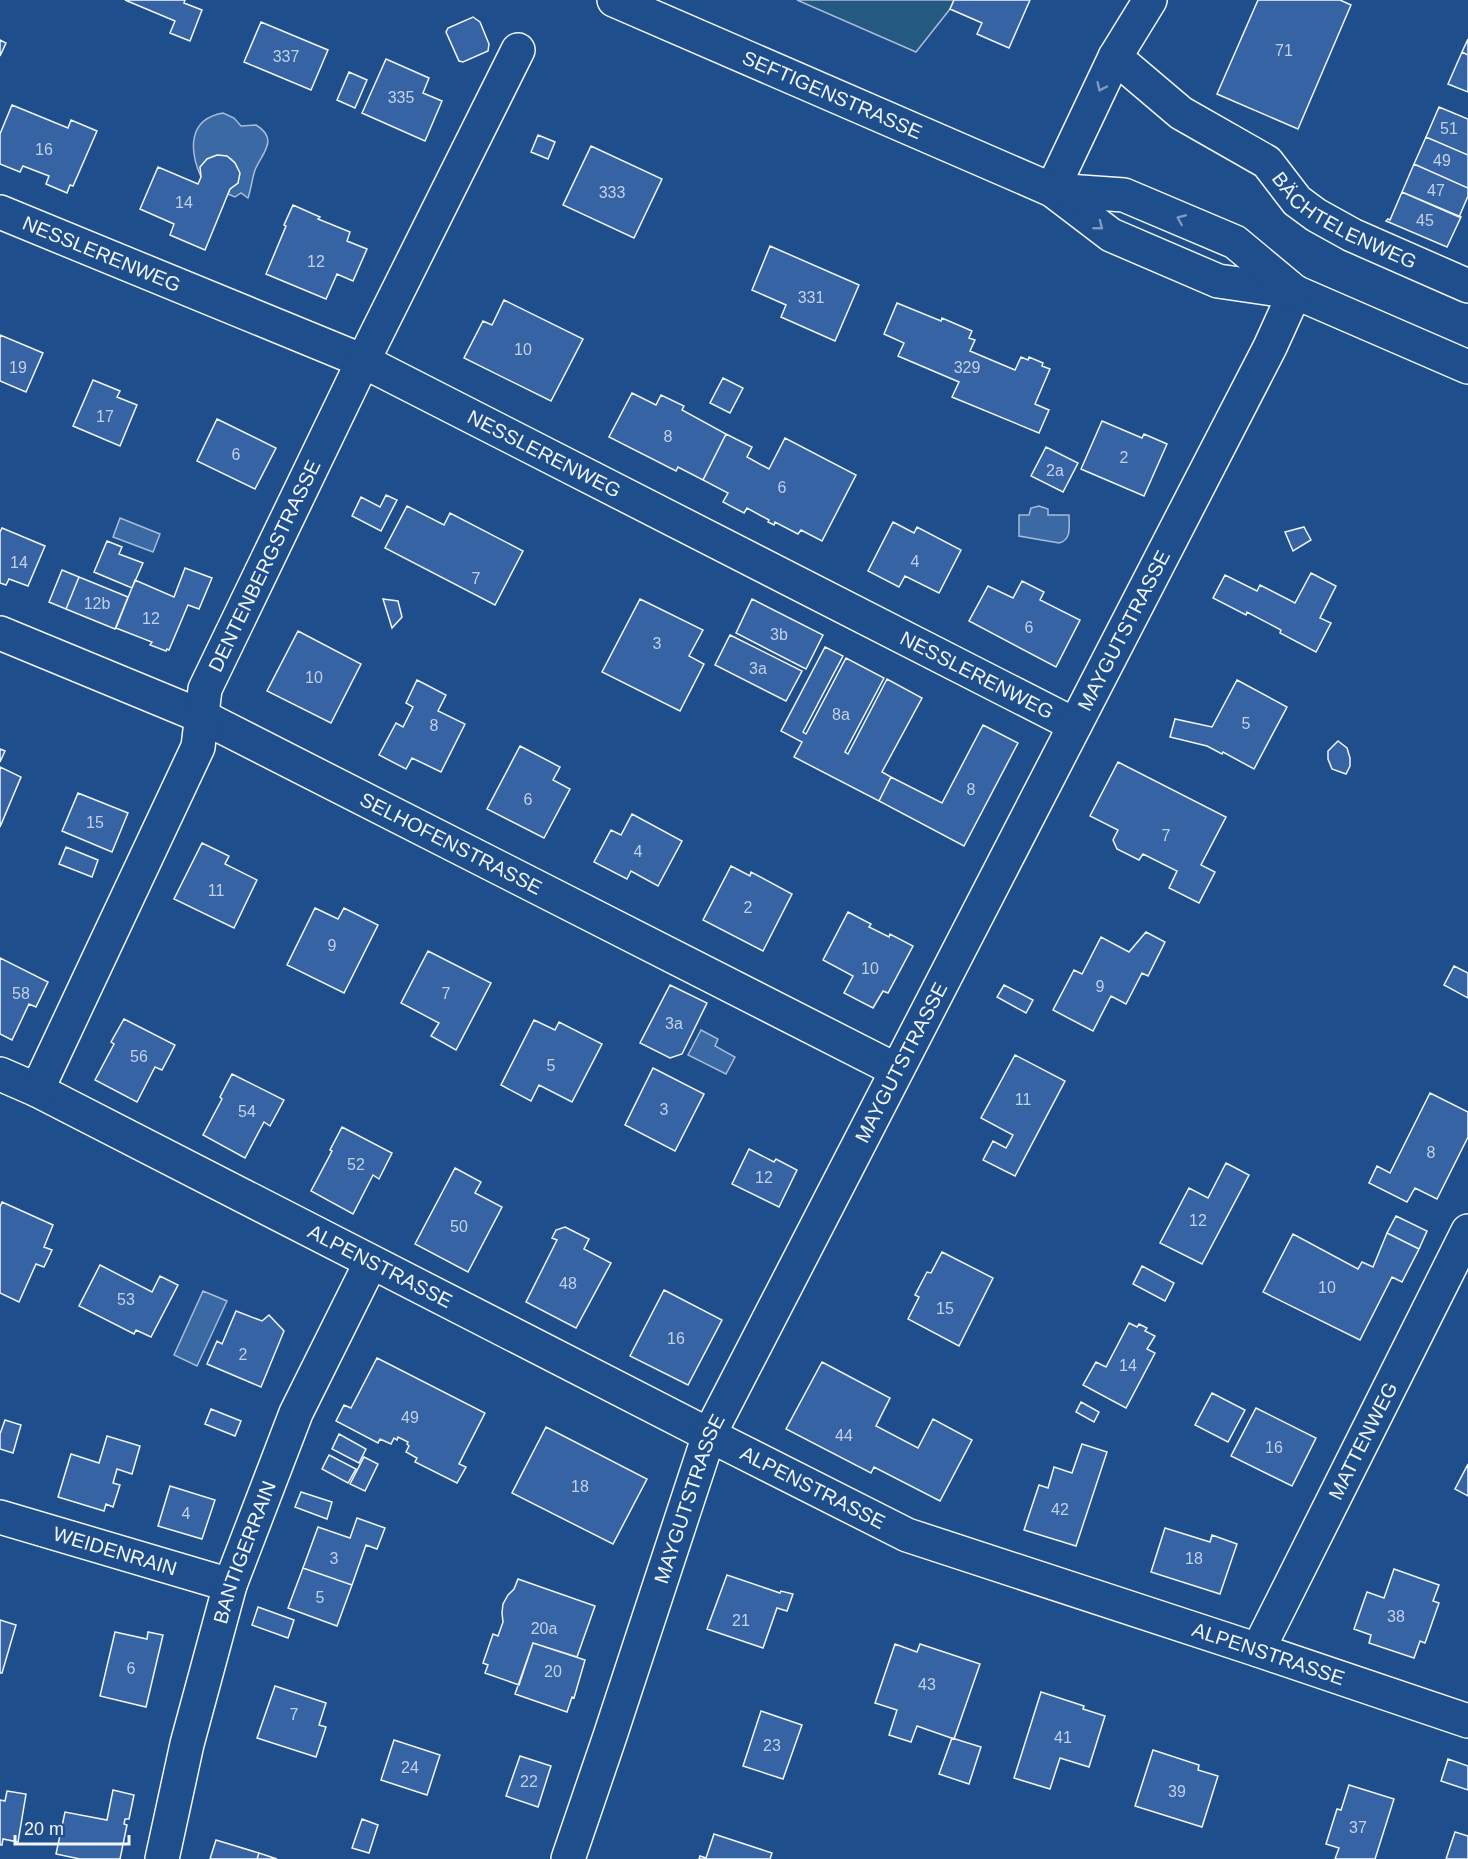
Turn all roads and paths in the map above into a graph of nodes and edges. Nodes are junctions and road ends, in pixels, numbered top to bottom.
1 (614, 0) edge
2 (1150, 0) edge
3 (518, 50) dead end
4 (1115, 57) junction
5 (1052, 190) junction
6 (0, 212) edge
7 (1468, 286) edge
8 (1295, 292) junction
9 (363, 361) junction
10 (1468, 367) edge
11 (0, 633) edge
12 (201, 716) junction
13 (1075, 725) junction
14 (896, 1070) junction
15 (0, 1074) edge
16 (37, 1090) junction
17 (1468, 1231) edge
18 (371, 1262) junction
19 (709, 1436) junction
20 (0, 1517) edge
21 (230, 1585) junction
22 (1258, 1650) junction
23 (1468, 1720) edge
24 (162, 1859) edge
25 (568, 1859) edge

1 - 5 street, SEFTIGENSTRASSE
2 - 4 street
3 - 9 street, DENTENBERGSTRASSE
4 -> 5 street
4 - 7 street, BÄCHTELENWEG
5 - 8 street, SEFTIGENSTRASSE
6 - 9 street, NESSLERENWEG
8 - 10 street, SEFTIGENSTRASSE
8 - 13 street, MAYGUTSTRASSE
9 - 12 street, DENTENBERGSTRASSE
9 - 13 street, NESSLERENWEG
11 - 12 street, SELHOFENSTRASSE
12 - 14 street, SELHOFENSTRASSE
12 - 16 street, DENTENBERGSTRASSE
13 - 14 street, MAYGUTSTRASSE
14 - 19 street, MAYGUTSTRASSE
15 - 16 street, ALPENSTRASSE
16 - 18 street, ALPENSTRASSE
17 - 22 street, MATTENWEG
18 - 19 street, ALPENSTRASSE
18 - 21 street, BANTIGERRAIN
19 - 22 street, ALPENSTRASSE
19 - 25 street, MAYGUTSTRASSE
20 - 21 street, WEIDENRAIN
21 - 24 street, BANTIGERRAIN
22 - 23 street, ALPENSTRASSE

